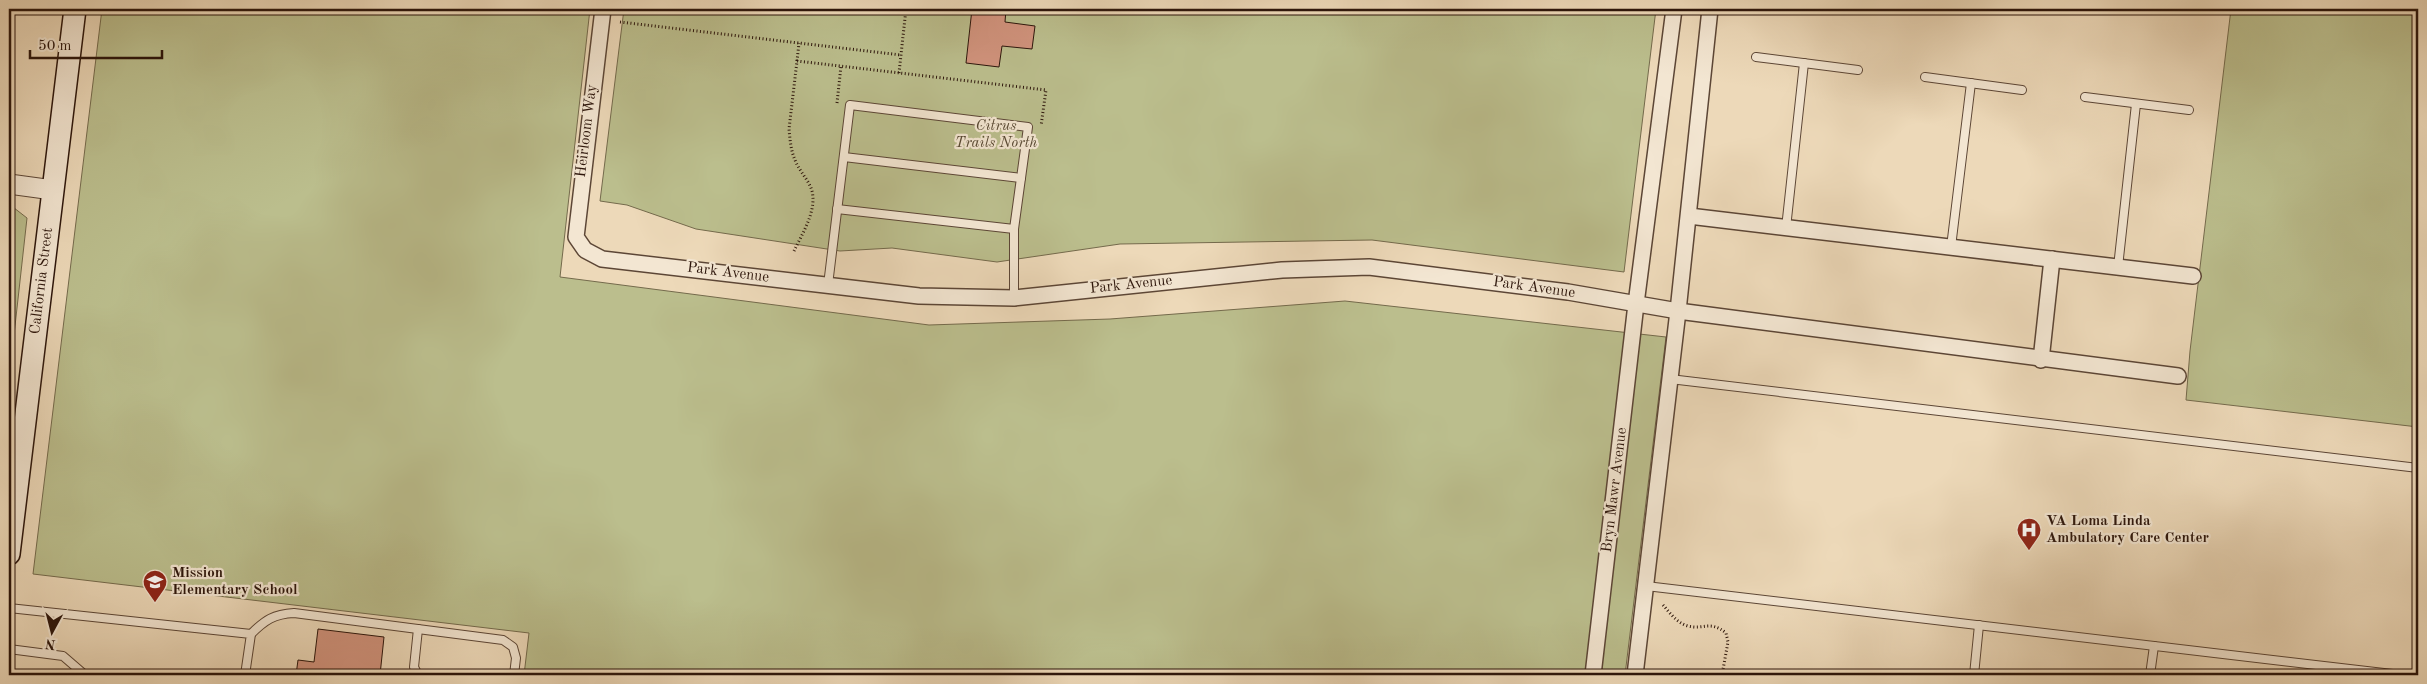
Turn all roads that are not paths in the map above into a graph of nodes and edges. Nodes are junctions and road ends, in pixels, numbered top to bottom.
1 (75, 9) edge
2 (603, 9) edge
3 (1674, 9) edge
4 (1710, 9) edge
5 (1756, 57) dead end
6 (1804, 63) junction
7 (1858, 70) dead end
8 (1925, 77) dead end
9 (1971, 83) junction
10 (2022, 90) dead end
11 (2085, 98) dead end
12 (2136, 104) junction
13 (2189, 110) dead end
14 (844, 157) junction
15 (1021, 178) junction
16 (9, 184) edge
17 (53, 190) junction
18 (837, 209) junction
19 (1689, 216) junction
20 (1786, 228) junction
21 (1014, 230) junction
22 (1951, 247) junction
23 (585, 250) joint
24 (2052, 259) junction
25 (2118, 267) junction
26 (2193, 276) dead end
27 (828, 285) junction
28 (1014, 298) junction
29 (1636, 304) junction
30 (1678, 311) junction
31 (2040, 360) junction
32 (2178, 376) dead end
33 (1670, 379) junction
34 (2418, 468) edge
35 (9, 554) edge
36 (1646, 586) junction
37 (9, 608) edge
38 (1979, 625) junction
39 (418, 629) junction
40 (251, 634) junction
41 (2154, 646) junction
42 (9, 649) edge
43 (85, 675) edge
44 (245, 675) edge
45 (418, 675) edge
46 (514, 675) edge
47 (1593, 675) edge
48 (1635, 675) edge
49 (1974, 675) edge
50 (2150, 675) edge
51 (2401, 675) edge

1 - 17 main road, California Street
2 - 23 street, Heirloom Way
3 - 29 street, Bryn Mawr Avenue
4 - 19 street
5 - 6 lane
6 - 7 lane
6 - 20 lane
8 - 9 lane
9 - 10 lane
9 - 22 lane
11 - 12 lane
12 - 13 lane
12 - 25 lane
14 - 15 lane
14 - 15 lane
14 - 18 lane
15 - 21 lane
16 - 17 street
17 - 35 main road, California Street
18 - 21 lane
18 - 27 lane
19 - 20 street
19 - 30 street
20 - 22 street
21 - 28 lane
22 - 24 street
23 - 27 street, Park Avenue
24 - 25 street
24 - 31 street
25 - 26 street
27 - 28 street, Park Avenue
28 - 29 street, Park Avenue
29 - 30 street, Park Avenue
29 - 47 street, Bryn Mawr Avenue
30 - 31 street, Park Avenue
30 - 33 street
31 - 32 street, Park Avenue
33 - 34 lane
33 - 36 street
36 - 38 lane
36 - 48 street
37 - 40 lane
38 - 41 lane
38 - 49 lane
39 - 40 lane
39 - 45 lane
39 - 46 lane
40 - 44 lane
41 - 50 lane
41 - 51 lane
42 - 43 lane

